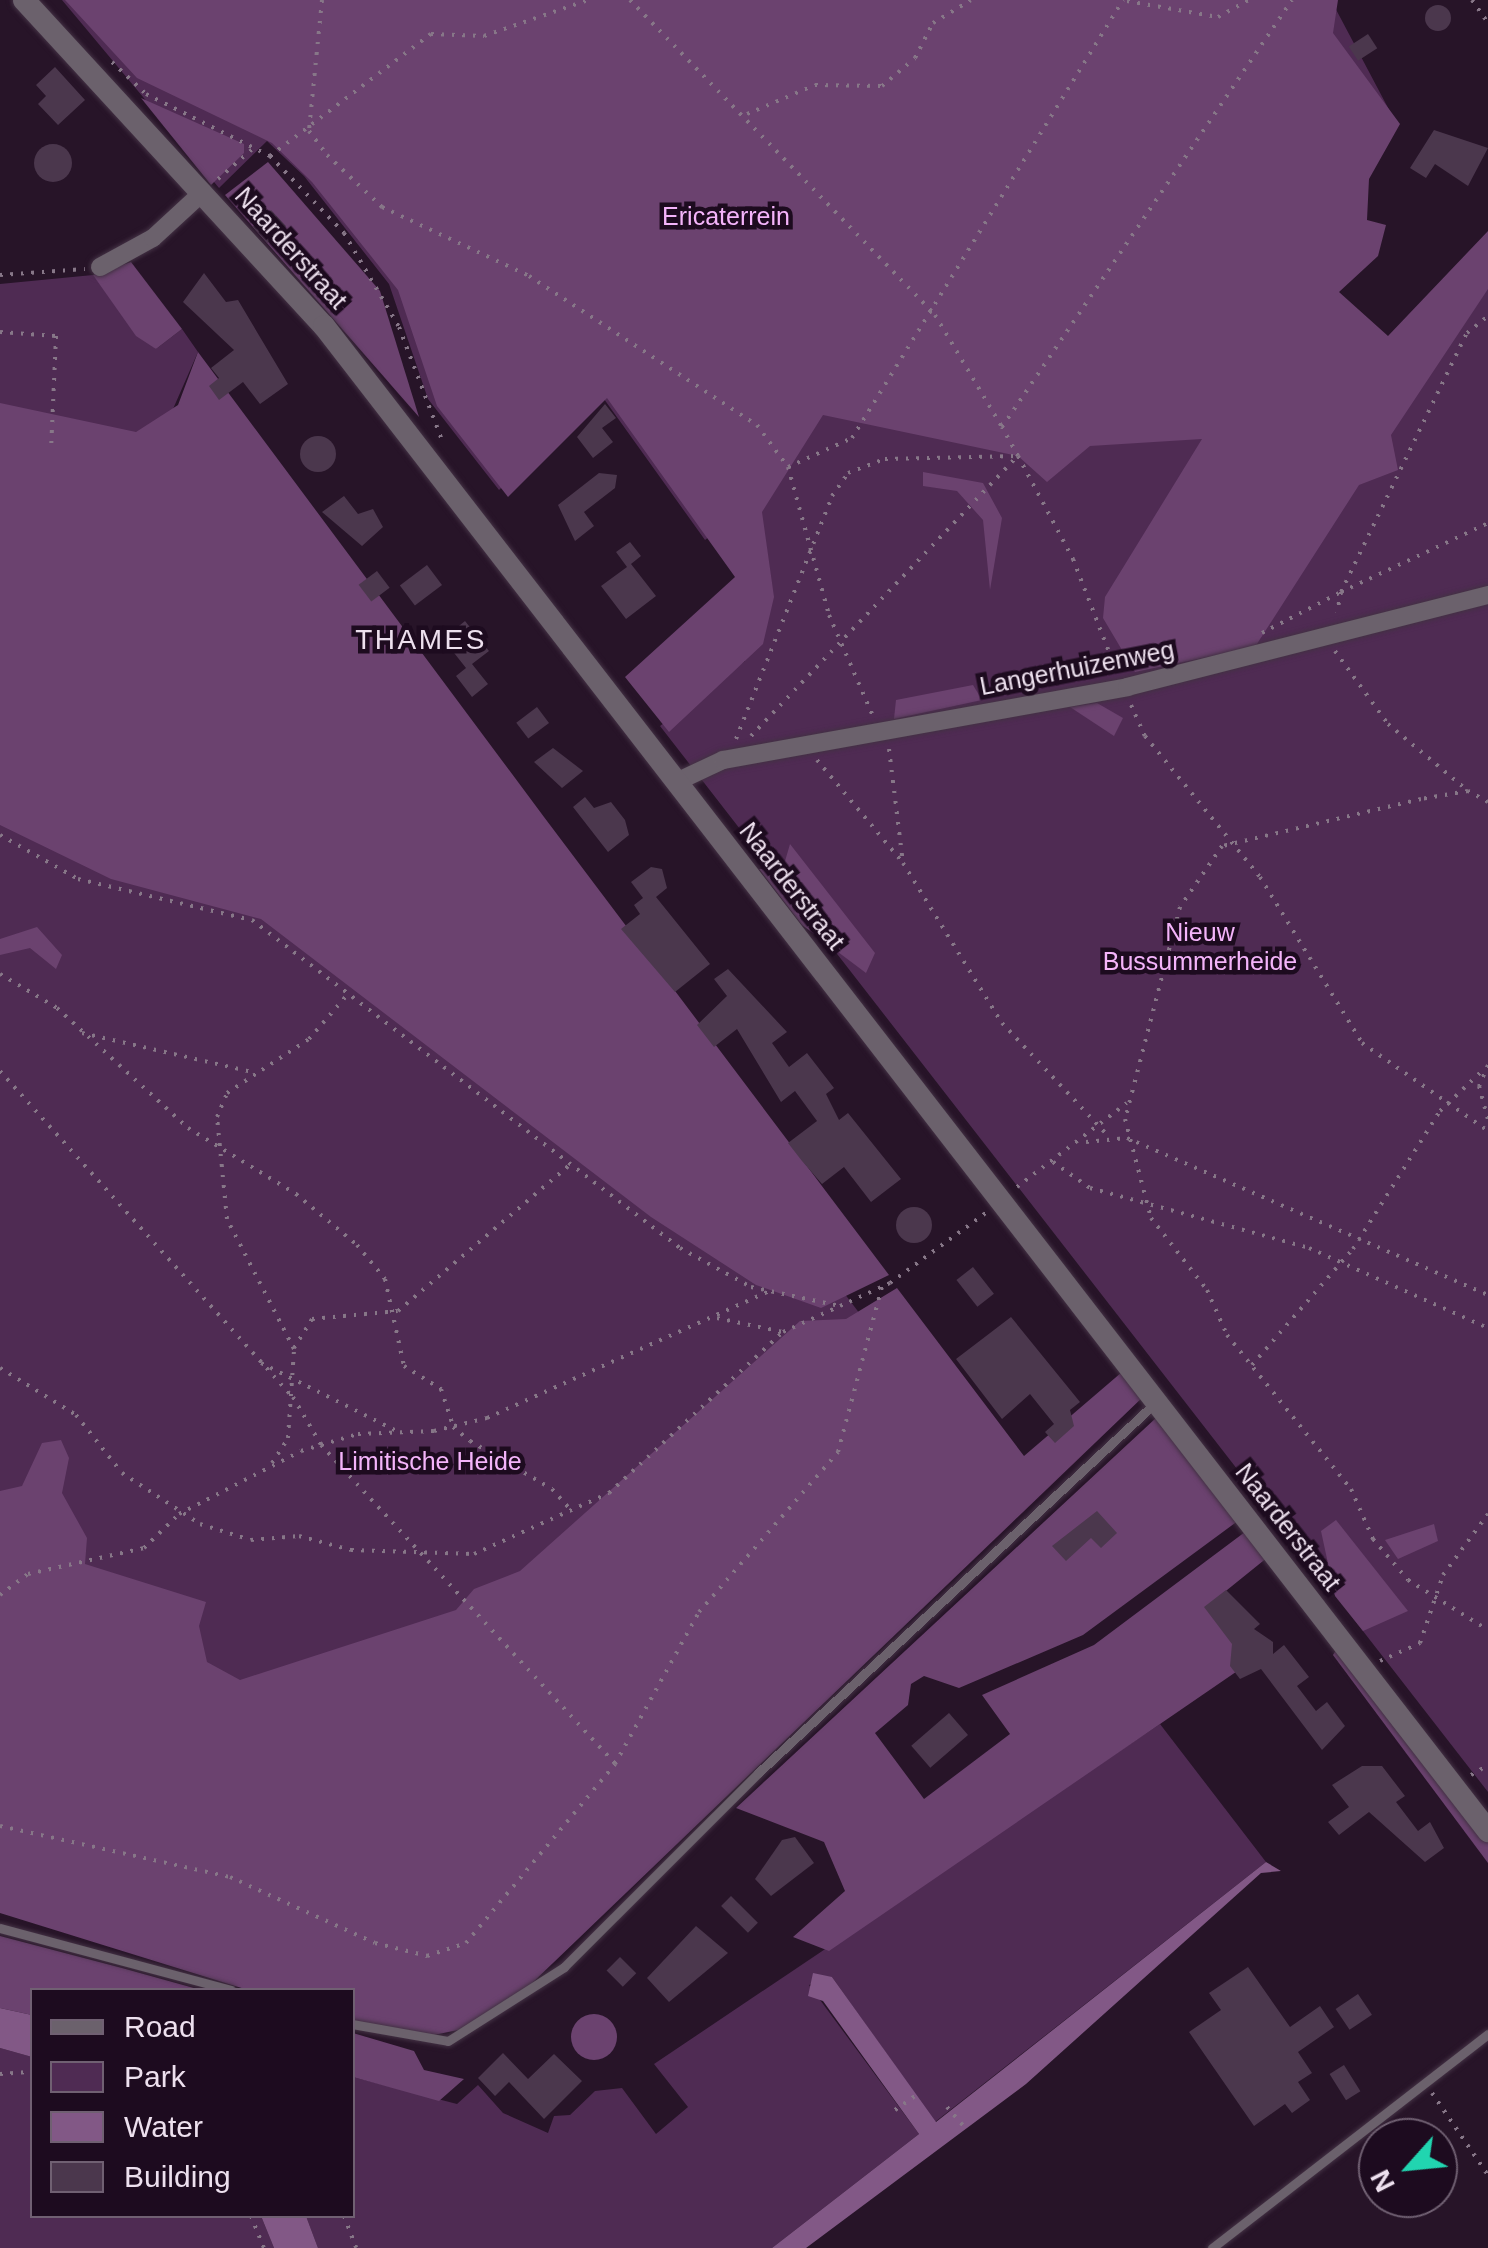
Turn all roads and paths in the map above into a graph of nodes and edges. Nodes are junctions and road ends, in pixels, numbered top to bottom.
1 (24, 0) edge
2 (322, 0) edge
3 (588, 0) edge
4 (630, 0) edge
5 (971, 0) edge
6 (1249, 0) edge
7 (1292, 0) edge
8 (1472, 0) edge
9 (1125, 1) edge
10 (1488, 23) edge
11 (104, 54) dead end
12 (748, 114) junction
13 (309, 132) junction
14 (256, 146) junction
15 (270, 156) junction
16 (203, 192) junction
17 (100, 267) joint
18 (0, 275) edge
19 (928, 306) junction
20 (1488, 316) edge
21 (0, 332) edge
22 (1002, 427) junction
23 (52, 450) dead end
24 (1018, 456) junction
25 (451, 458) dead end
26 (788, 467) junction
27 (1488, 523) edge
28 (818, 550) junction
29 (1488, 595) edge
30 (1330, 641) junction
31 (840, 644) junction
32 (1125, 687) junction
33 (880, 730) junction
34 (802, 746) junction
35 (731, 758) junction
36 (676, 782) junction
37 (1468, 791) junction
38 (1488, 802) edge
39 (0, 835) edge
40 (1233, 842) junction
41 (903, 863) junction
42 (0, 974) edge
43 (348, 994) junction
44 (78, 1031) junction
45 (1488, 1065) edge
46 (1483, 1070) junction
47 (0, 1071) edge
48 (252, 1072) junction
49 (1126, 1102) junction
50 (1447, 1104) junction
51 (1488, 1120) edge
52 (1101, 1128) junction
53 (1488, 1131) edge
54 (1109, 1137) junction
55 (1126, 1138) junction
56 (1081, 1143) junction
57 (218, 1150) junction
58 (1053, 1162) junction
59 (571, 1164) junction
60 (1002, 1174) dead end
61 (1007, 1195) junction
62 (1142, 1196) junction
63 (1026, 1205) dead end
64 (1360, 1235) junction
65 (1343, 1262) junction
66 (882, 1287) junction
67 (768, 1292) junction
68 (1488, 1295) edge
69 (840, 1306) junction
70 (390, 1312) junction
71 (717, 1318) junction
72 (1488, 1328) edge
73 (784, 1332) junction
74 (294, 1348) junction
75 (253, 1358) junction
76 (1252, 1366) junction
77 (0, 1368) edge
78 (290, 1380) junction
79 (293, 1397) junction
80 (1156, 1402) junction
81 (453, 1426) junction
82 (399, 1432) junction
83 (322, 1445) junction
84 (272, 1463) junction
85 (179, 1514) junction
86 (574, 1514) junction
87 (1488, 1514) edge
88 (420, 1555) junction
89 (0, 1596) edge
90 (1438, 1598) junction
91 (1488, 1630) edge
92 (1368, 1645) dead end
93 (1380, 1661) junction
94 (1391, 1676) dead end
95 (1458, 1762) dead end
96 (615, 1764) junction
97 (1488, 1764) edge
98 (1469, 1777) junction
99 (1478, 1789) dead end
100 (0, 1826) edge
101 (1488, 1831) edge
102 (0, 1928) edge
103 (223, 1988) edge
104 (355, 2025) edge
105 (1488, 2034) edge
106 (30, 2072) edge
107 (0, 2074) edge
108 (1425, 2083) junction
109 (919, 2093) dead end
110 (948, 2108) dead end
111 (895, 2110) dead end
112 (967, 2130) dead end
113 (1488, 2176) edge
114 (251, 2218) edge
115 (345, 2218) edge
116 (264, 2248) edge
117 (356, 2248) edge
118 (1212, 2248) edge

1 - 16 street, Naarderstraat
2 - 13 path
3 - 13 path
4 - 12 path
5 - 12 path
6 - 9 path
7 - 22 path
8 - 10 path
9 - 19 path
11 - 14 path, Naarderstraat
12 - 19 path
13 - 15 path
13 - 26 path
14 - 15 path, Naarderstraat
14 - 16 path
15 - 25 path, Naarderstraat
16 - 17 street
16 - 36 street, Naarderstraat
17 - 18 path
19 - 22 path
19 - 26 path
20 - 27 path
21 - 23 path
22 - 24 path
24 - 28 path
24 - 31 path
24 - 32 path
26 - 28 path
28 - 31 path
28 - 35 path
29 - 30 street, Langerhuizenweg
30 - 32 street, Langerhuizenweg
30 - 37 path
31 - 33 path
31 - 35 path
32 - 33 street, Langerhuizenweg
32 - 40 path
33 - 34 street, Langerhuizenweg
33 - 41 path
34 - 35 street, Langerhuizenweg
34 - 41 path
35 - 36 street, Langerhuizenweg
36 - 61 street, Naarderstraat
37 - 38 path
37 - 40 path
39 - 43 path
40 - 49 path
40 - 50 path
41 - 52 path
42 - 44 path
43 - 48 path
43 - 59 path
44 - 48 path
44 - 57 path
45 - 46 path
46 - 50 path
46 - 51 path
47 - 75 path
48 - 57 path
49 - 52 path
49 - 55 path
50 - 53 path
50 - 64 path
52 - 54 path
52 - 56 path
54 - 55 path
54 - 56 path
55 - 62 path
55 - 64 path
56 - 58 path
57 - 70 path
57 - 74 path
58 - 61 path
58 - 62 path
59 - 67 path
59 - 70 path
60 - 61 path
61 - 63 path
61 - 66 path
61 - 80 street, Naarderstraat
62 - 65 path
62 - 76 path
64 - 65 path
64 - 68 path
65 - 72 path
65 - 76 path
66 - 69 path
66 - 96 path
67 - 69 path
67 - 71 path
69 - 73 path
70 - 74 path
70 - 81 path
71 - 73 path
71 - 81 path
73 - 86 path
74 - 78 path
75 - 78 path
75 - 79 path
76 - 90 path
77 - 85 path
78 - 79 path
78 - 82 path
79 - 83 path
79 - 84 path
80 - 101 street, Naarderstraat
80 - 104 lane
81 - 82 path
81 - 86 path
82 - 83 path
83 - 84 path
83 - 88 path
84 - 85 path
85 - 88 path
85 - 89 path
86 - 88 path
87 - 90 path
88 - 96 path
90 - 91 path
90 - 93 path
92 - 93 path
93 - 94 path
95 - 98 path
96 - 100 path
97 - 98 path
98 - 99 path
102 - 103 lane
105 - 108 lane
106 - 107 path
108 - 113 path
108 - 118 lane
109 - 111 path
110 - 112 path
114 - 116 path
115 - 117 path

